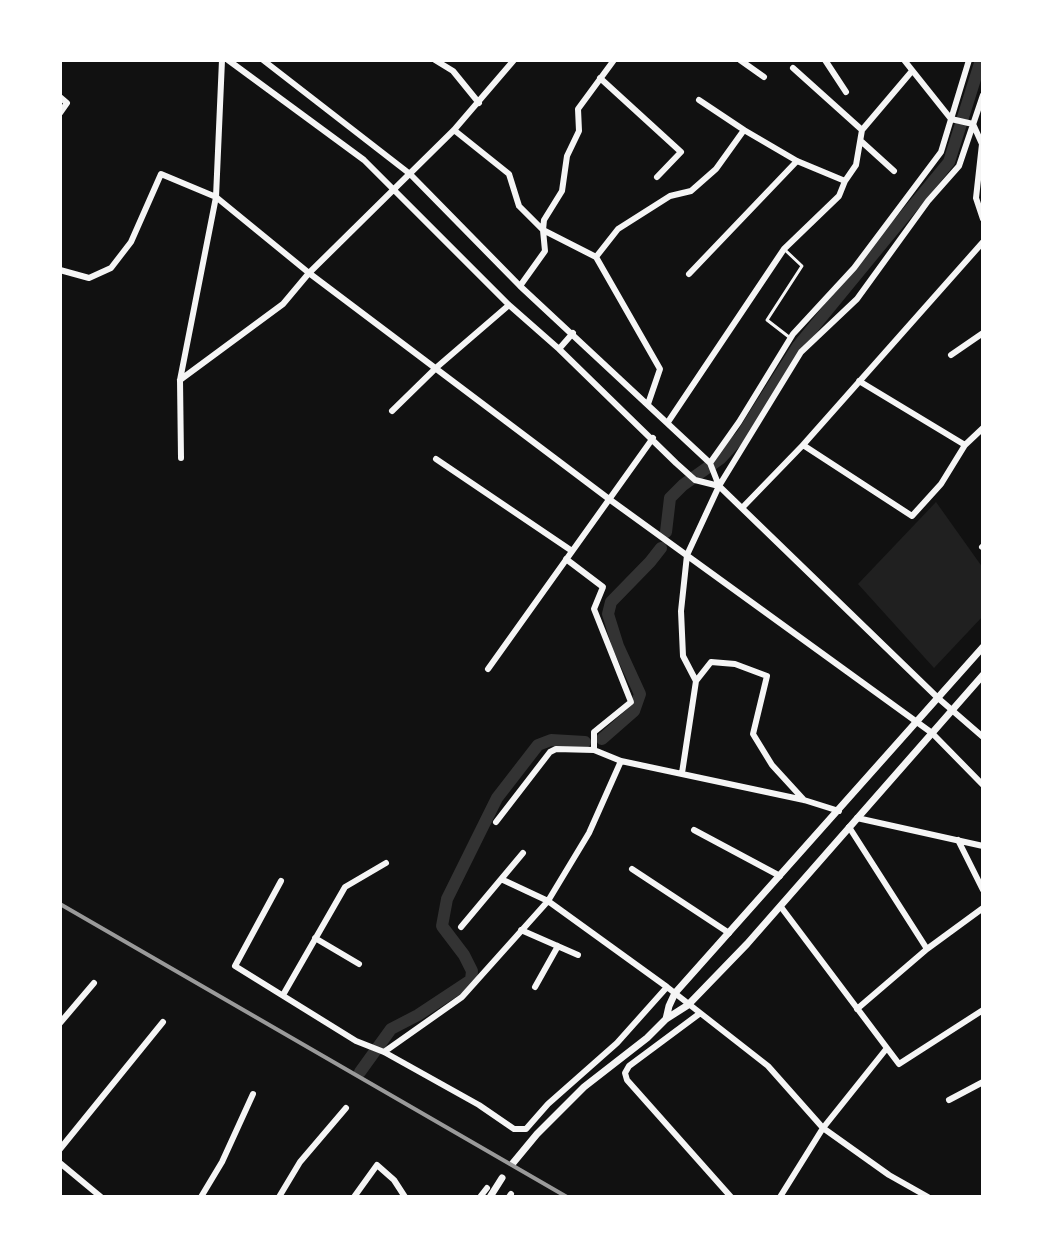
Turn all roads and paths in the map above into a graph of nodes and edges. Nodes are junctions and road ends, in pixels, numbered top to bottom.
1 (225, 60) edge
2 (263, 60) edge
3 (435, 60) edge
4 (514, 60) edge
5 (614, 60) edge
6 (740, 60) edge
7 (825, 60) edge
8 (904, 60) edge
9 (969, 60) edge
10 (793, 68) dead end
11 (912, 71) junction
12 (764, 77) dead end
13 (600, 78) junction
14 (846, 92) dead end
15 (983, 95) edge
16 (60, 97) edge
17 (699, 100) dead end
18 (479, 103) junction
19 (60, 113) edge
20 (951, 119) junction
21 (970, 123) junction
22 (454, 130) junction
23 (744, 130) junction
24 (862, 130) junction
25 (862, 142) junction
26 (797, 161) junction
27 (894, 171) dead end
28 (410, 174) junction
29 (657, 177) dead end
30 (845, 181) junction
31 (394, 189) junction
32 (980, 189) edge
33 (216, 197) junction
34 (983, 219) edge
35 (543, 230) junction
36 (983, 242) edge
37 (784, 249) junction
38 (596, 257) junction
39 (60, 270) edge
40 (309, 273) junction
41 (689, 274) dead end
42 (520, 286) junction
43 (509, 305) junction
44 (573, 333) junction
45 (983, 333) edge
46 (790, 338) junction
47 (559, 349) junction
48 (951, 355) dead end
49 (437, 367) junction
50 (180, 380) junction
51 (859, 381) junction
52 (648, 404) junction
53 (392, 411) dead end
54 (668, 422) junction
55 (983, 428) edge
56 (653, 438) junction
57 (803, 445) junction
58 (965, 445) junction
59 (181, 458) dead end
60 (436, 459) dead end
61 (710, 463) junction
62 (719, 486) junction
63 (609, 499) junction
64 (742, 508) junction
65 (572, 551) junction
66 (687, 555) junction
67 (566, 559) junction
68 (983, 647) edge
69 (488, 669) dead end
70 (983, 675) edge
71 (696, 681) junction
72 (938, 698) junction
73 (952, 710) junction
74 (917, 722) junction
75 (932, 733) junction
76 (983, 737) edge
77 (594, 750) junction
78 (621, 761) junction
79 (682, 773) junction
80 (983, 785) edge
81 (804, 800) junction
82 (839, 811) junction
83 (857, 818) junction
84 (496, 822) dead end
85 (849, 827) junction
86 (694, 830) dead end
87 (958, 840) junction
88 (983, 846) edge
89 (523, 853) dead end
90 (386, 863) dead end
91 (632, 869) dead end
92 (780, 876) junction
93 (501, 879) junction
94 (281, 881) dead end
95 (983, 890) edge
96 (548, 901) junction
97 (781, 907) junction
98 (983, 908) edge
99 (461, 927) dead end
100 (521, 930) junction
101 (729, 933) junction
102 (315, 938) junction
103 (558, 946) junction
104 (927, 949) junction
105 (578, 955) dead end
106 (359, 964) dead end
107 (94, 983) dead end
108 (535, 987) dead end
109 (667, 987) junction
110 (675, 993) junction
111 (283, 995) junction
112 (688, 1005) junction
113 (857, 1009) junction
114 (983, 1010) edge
115 (699, 1014) junction
116 (666, 1019) junction
117 (163, 1022) dead end
118 (60, 1023) edge
119 (887, 1048) junction
120 (384, 1052) junction
121 (983, 1082) edge
122 (253, 1094) dead end
123 (949, 1100) dead end
124 (346, 1108) dead end
125 (823, 1128) junction
126 (60, 1149) edge
127 (60, 1163) edge
128 (513, 1163) dead end
129 (502, 1178) dead end
130 (489, 1193) edge
131 (101, 1197) edge
132 (201, 1197) edge
133 (279, 1197) edge
134 (354, 1197) edge
135 (405, 1197) edge
136 (480, 1197) edge
137 (731, 1197) edge
138 (780, 1197) edge
139 (928, 1197) edge

1 - 31 street
1 - 33 street
2 - 28 street
3 - 18 street
4 - 18 street
5 - 13 street
6 - 12 street
7 - 14 street
8 - 11 street
9 - 20 street
10 - 24 street
11 - 20 street
11 - 24 street
13 - 29 street
13 - 35 street
15 - 21 street
16 - 19 street
17 - 23 street
18 - 22 street
20 - 21 street
20 - 46 street
21 - 32 street
21 - 62 street
22 - 28 street
22 - 35 street
23 - 26 street
23 - 38 street
24 - 25 street
25 - 27 street
25 - 30 street
26 - 30 street
26 - 41 street
28 - 31 street
28 - 42 street
30 - 37 street
31 - 40 street
31 - 43 street
32 - 34 street
33 - 39 street
33 - 40 street
33 - 50 street
35 - 38 street
35 - 42 street
36 - 51 street
37 - 46 lane
37 - 54 street
38 - 52 street
40 - 49 street
40 - 50 street
42 - 44 street
43 - 47 street
43 - 49 street
44 - 47 street
44 - 52 street
45 - 48 street
46 - 61 street
47 - 56 street
49 - 53 street
49 - 63 street
50 - 59 street
51 - 57 street
51 - 58 street
52 - 54 street
54 - 61 street
55 - 58 street
56 - 62 street
56 - 63 street
57 - 58 street
57 - 64 street
60 - 65 street
61 - 62 street
62 - 64 street
62 - 66 street
63 - 65 street
63 - 66 street
64 - 72 street
65 - 67 street
66 - 71 street
66 - 74 street
67 - 69 street
67 - 77 street
68 - 72 street
70 - 73 street
71 - 79 street
71 - 81 street
72 - 73 street
72 - 74 street
73 - 75 street
73 - 76 street
74 - 75 street
74 - 82 street
75 - 80 street
75 - 83 street
77 - 78 street
77 - 84 street
78 - 79 street
78 - 96 street
79 - 81 street
81 - 82 street
82 - 92 street
83 - 85 street
83 - 87 street
85 - 97 street
85 - 104 street
86 - 92 street
87 - 88 street
87 - 95 street
89 - 93 street
90 - 102 street
91 - 101 street
92 - 101 street
93 - 96 street
93 - 99 street
94 - 111 street
96 - 100 street
96 - 109 street
97 - 112 street
97 - 113 street
98 - 104 street
100 - 103 street
100 - 120 street
101 - 110 street
102 - 106 street
102 - 111 street
103 - 105 street
103 - 108 street
104 - 113 street
107 - 118 street
109 - 110 street
109 - 120 street
110 - 112 street
110 - 116 street
111 - 120 street
112 - 115 street
112 - 116 street
113 - 119 street
114 - 119 street
115 - 125 street
115 - 137 street
116 - 128 street
117 - 126 street
119 - 125 street
121 - 123 street
122 - 132 street
124 - 133 street
125 - 138 street
125 - 139 street
127 - 131 street
129 - 130 street
130 - 136 street
134 - 135 street

